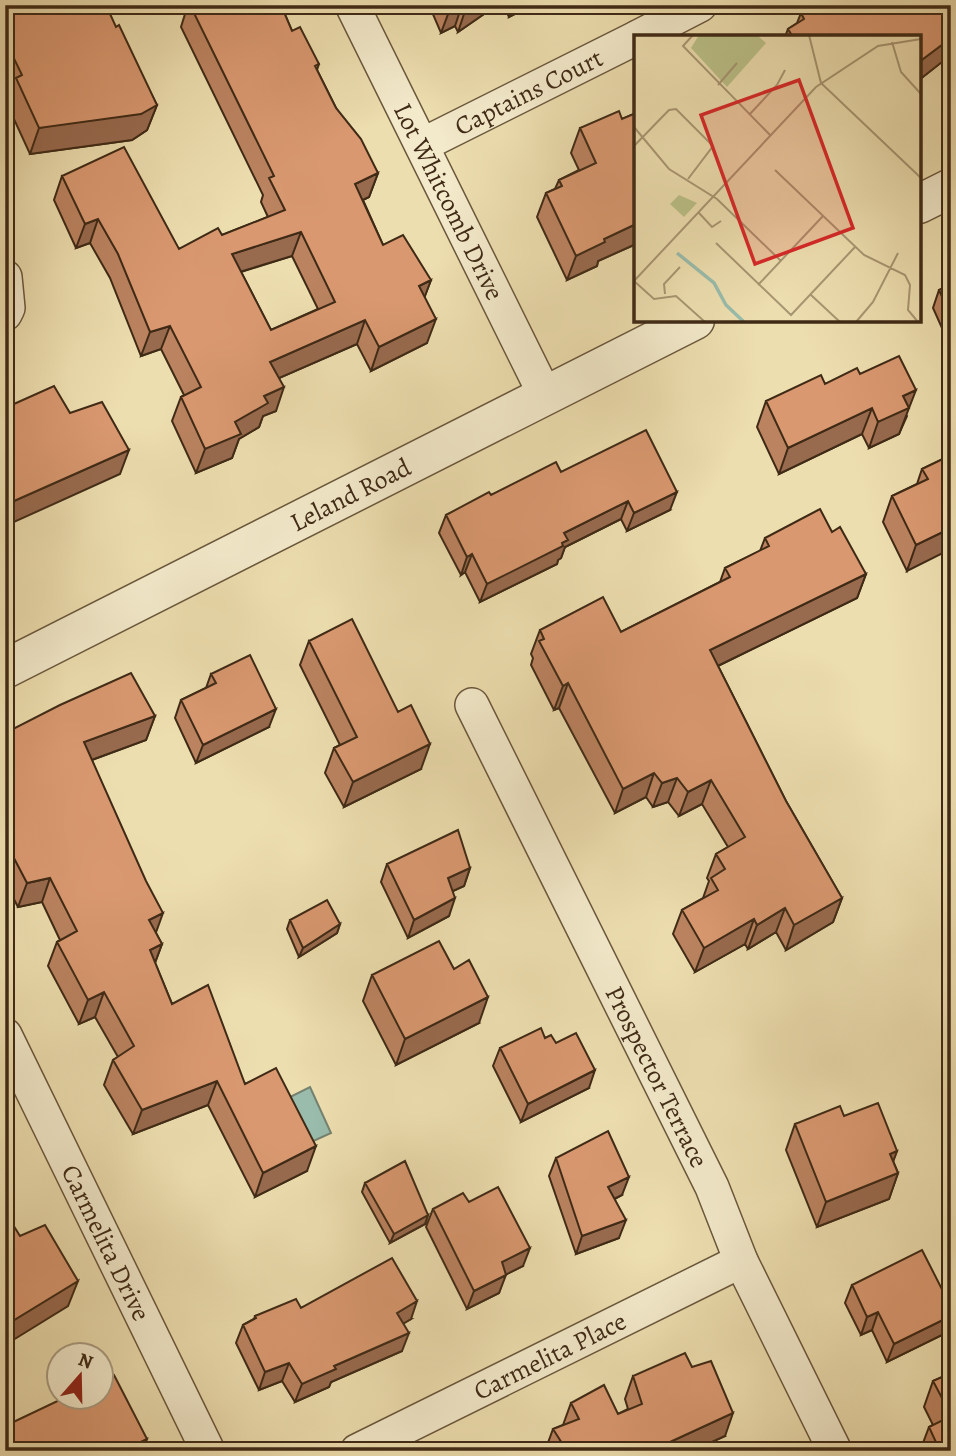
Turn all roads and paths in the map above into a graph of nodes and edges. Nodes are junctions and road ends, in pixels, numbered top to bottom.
1 (352, 5) edge
2 (701, 5) edge
3 (641, 35) edge
4 (634, 39) edge
5 (422, 145) junction
6 (951, 188) edge
7 (921, 203) edge
8 (691, 322) edge
9 (546, 397) junction
10 (5, 669) edge
11 (472, 705) dead end
12 (5, 1035) edge
13 (741, 1261) junction
14 (208, 1451) edge
15 (357, 1451) edge
16 (835, 1451) edge

1 - 5 street, Lot Whitcomb Drive
2 - 3 street, Captains Court
4 - 5 street, Captains Court
5 - 9 street, Lot Whitcomb Drive
6 - 7 street
8 - 9 street, Leland Road
9 - 10 street, Leland Road
11 - 13 street, Prospector Terrace
12 - 14 street, Carmelita Drive
13 - 15 street, Carmelita Place
13 - 16 street, Prospector Terrace

